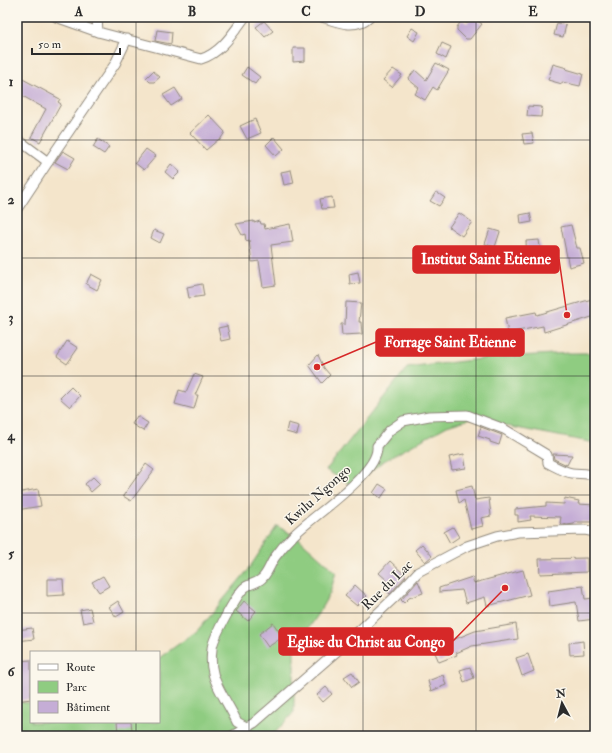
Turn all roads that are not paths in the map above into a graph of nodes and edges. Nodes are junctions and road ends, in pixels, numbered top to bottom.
1 (56, 17) edge
2 (97, 17) edge
3 (245, 17) edge
4 (322, 17) edge
5 (369, 17) edge
6 (98, 32) junction
7 (127, 39) junction
8 (17, 139) edge
9 (48, 162) junction
10 (17, 209) edge
11 (595, 476) edge
12 (595, 532) edge
13 (248, 728) junction
14 (232, 736) edge

1 - 6 street
2 - 6 street
3 - 7 street
4 - 5 street
6 - 7 street
7 - 9 street
8 - 9 street
9 - 10 street
11 - 13 street, Kwilu Ngongo
12 - 13 street, Rue du Lac
13 - 14 street, Rue du Lac

